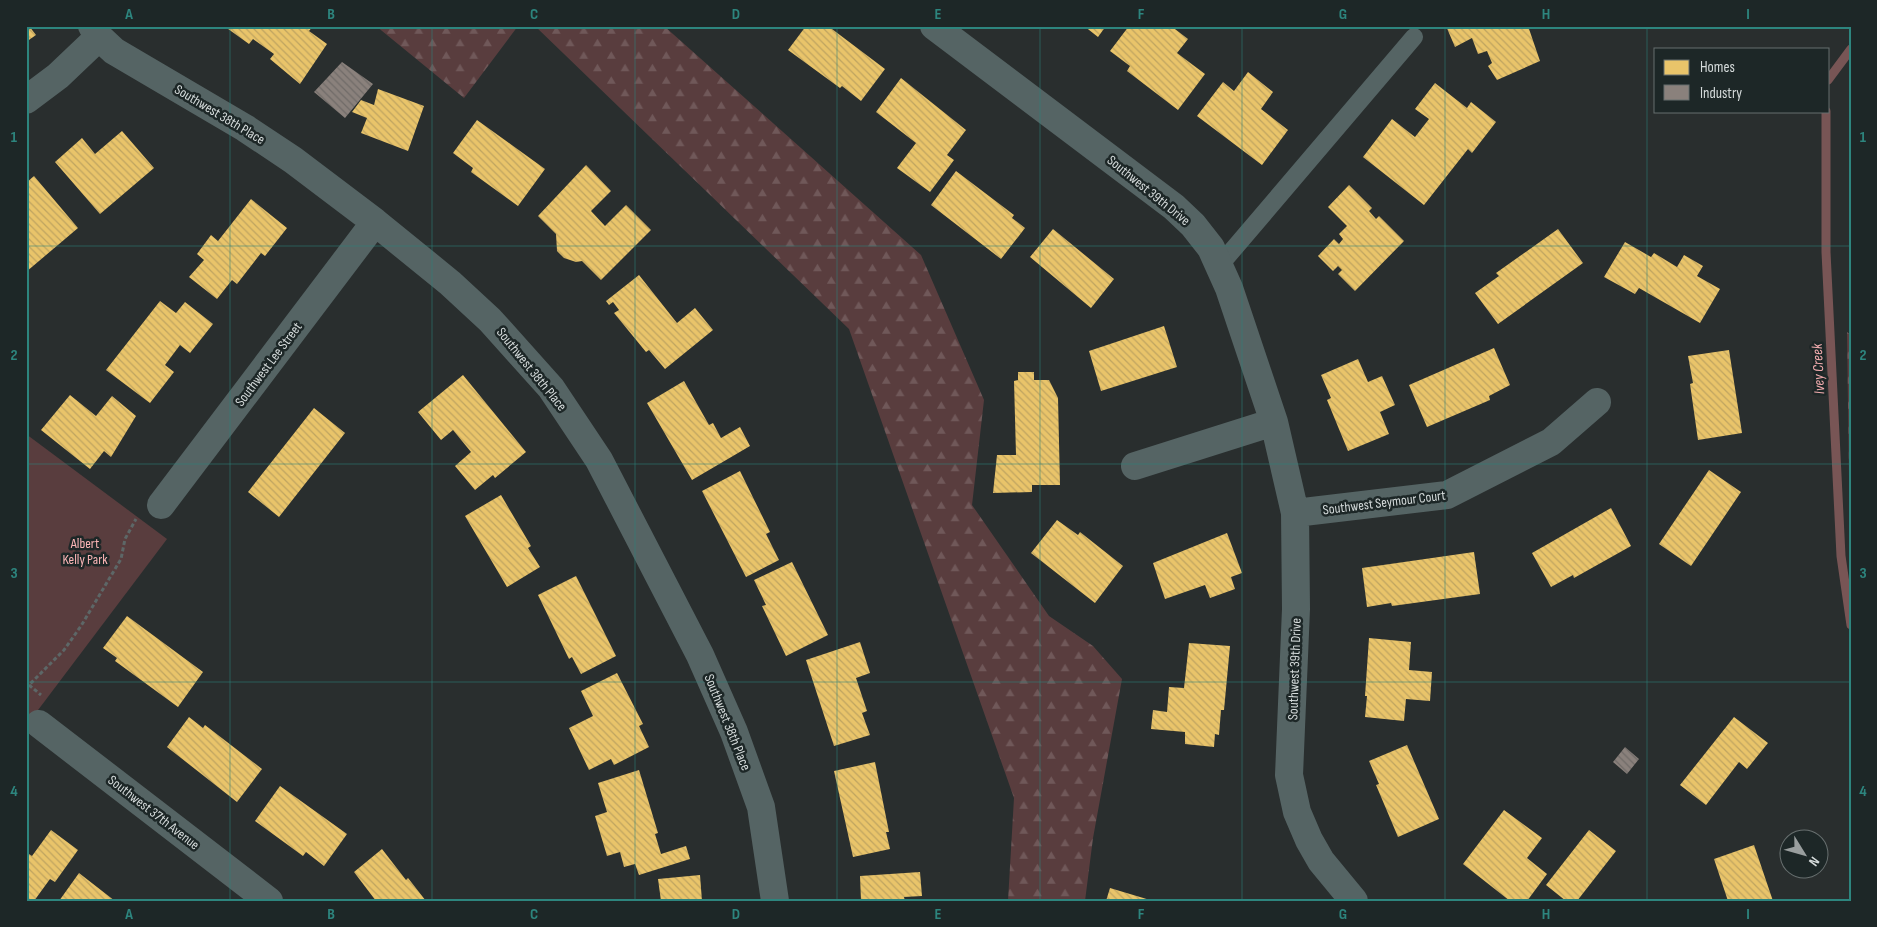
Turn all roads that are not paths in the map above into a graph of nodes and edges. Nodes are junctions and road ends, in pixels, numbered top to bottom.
1 (934, 26) edge
2 (96, 32) edge
3 (1414, 36) dead end
4 (26, 100) edge
5 (376, 222) junction
6 (1219, 266) junction
7 (1597, 402) dead end
8 (1274, 422) junction
9 (1135, 466) dead end
10 (161, 505) road end
11 (1295, 513) junction
12 (39, 724) dead end
13 (268, 901) edge
14 (775, 901) edge
15 (1354, 901) edge

1 - 6 street, Southwest 39th Drive
2 - 4 street
2 - 5 street, Southwest 38th Place
3 - 6 lane
5 - 10 street, Southwest Lee Street
5 - 14 street, Southwest 38th Place
6 - 8 street, Southwest 39th Drive
7 - 11 street, Southwest Seymour Court
8 - 9 street
8 - 11 street, Southwest 39th Drive
11 - 15 street, Southwest 39th Drive
12 - 13 street, Southwest 37th Avenue

